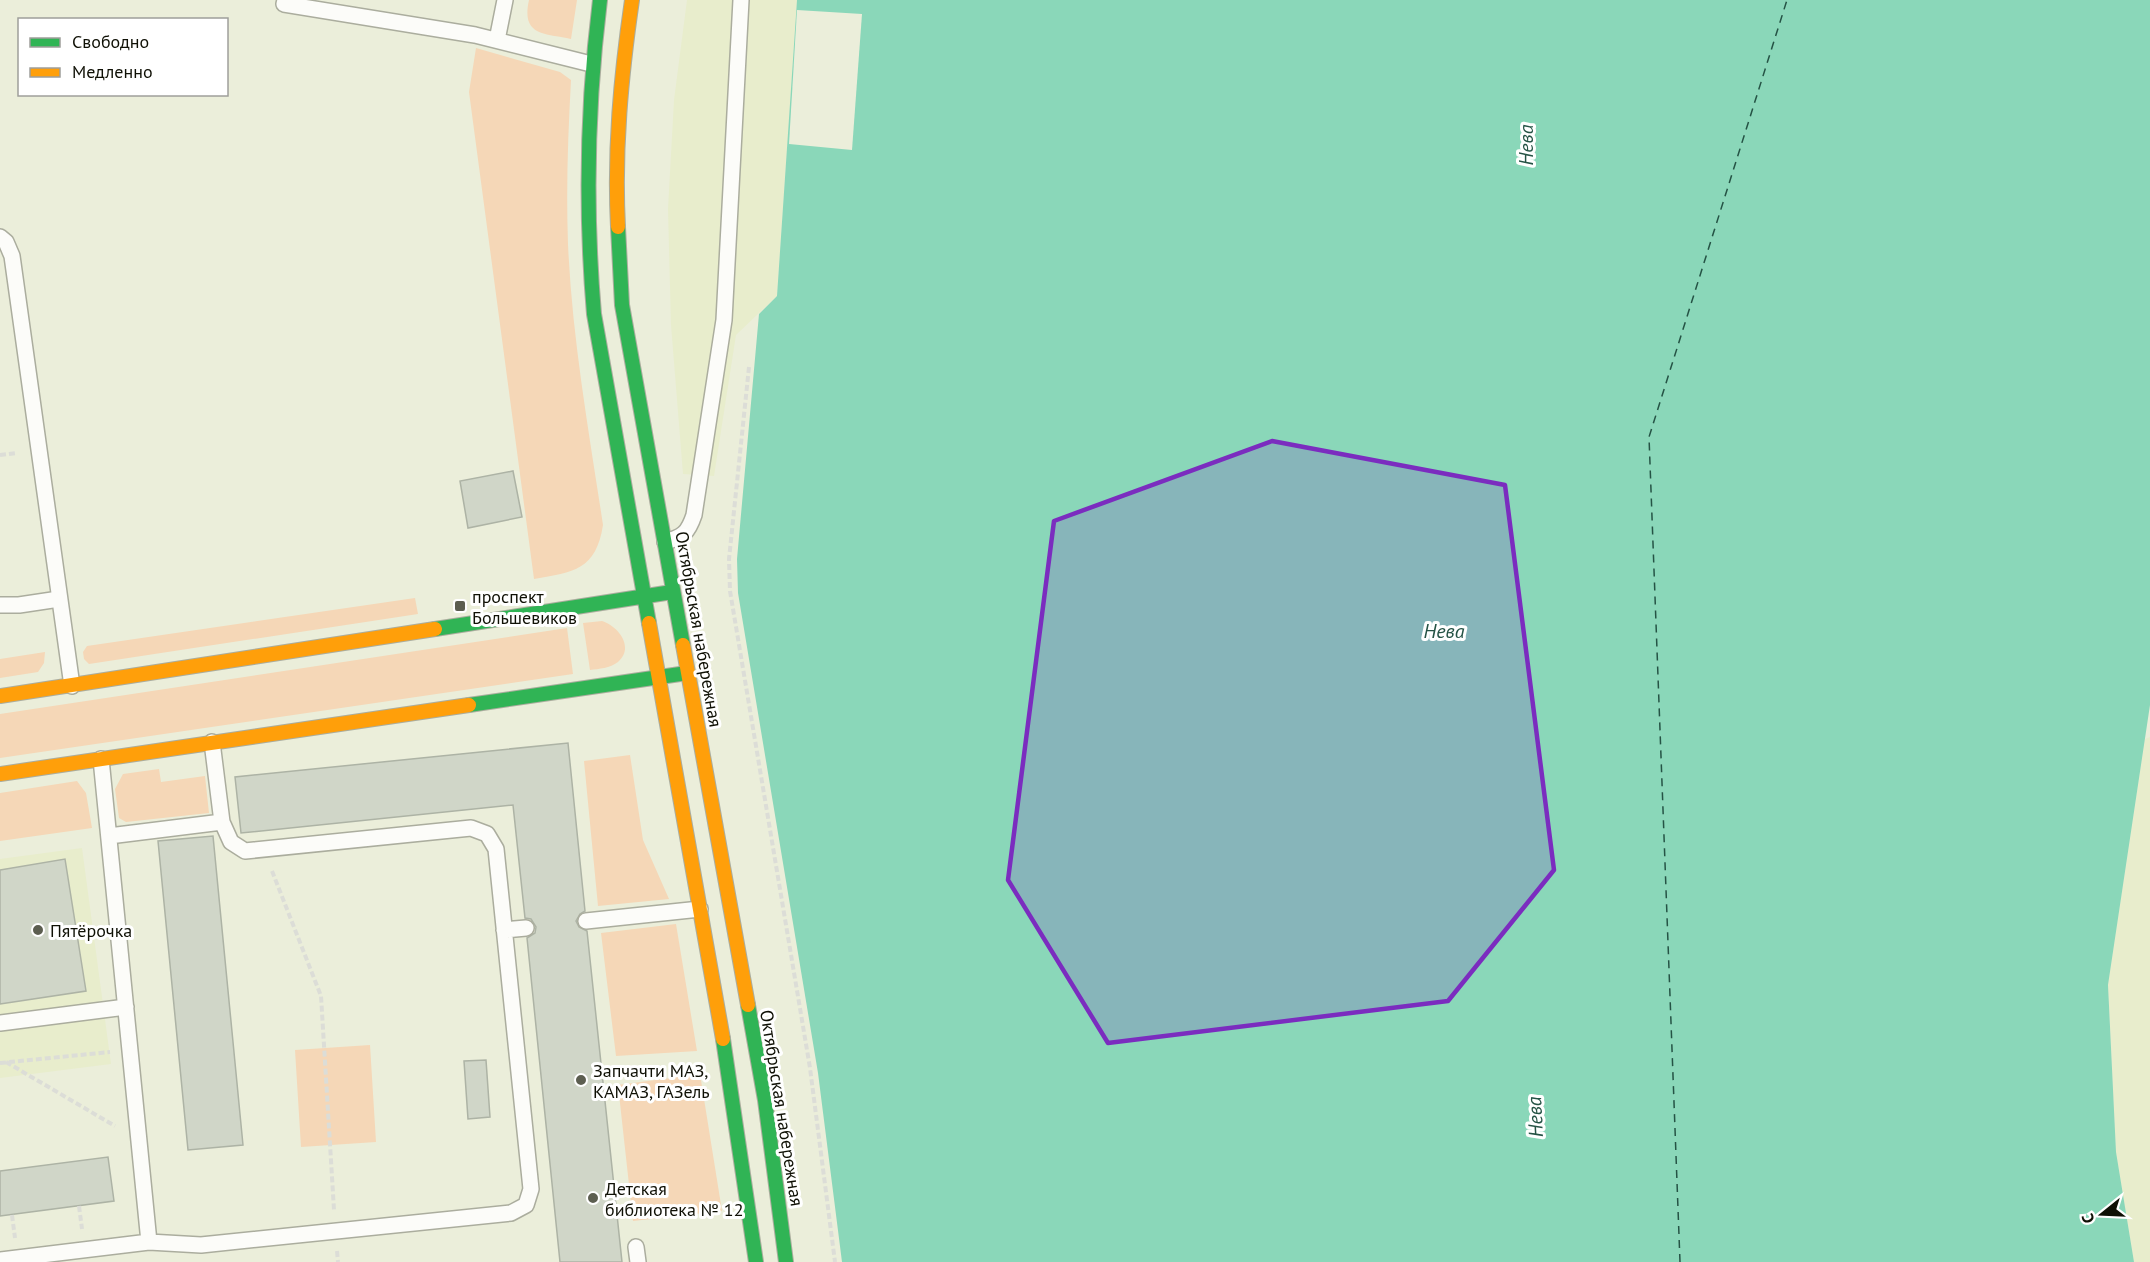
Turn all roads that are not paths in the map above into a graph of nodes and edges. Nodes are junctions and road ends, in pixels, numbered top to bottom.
1 (285, 0) edge
2 (505, 0) edge
3 (600, 0) edge
4 (632, 0) edge
5 (741, 0) edge
6 (497, 40) junction
7 (591, 64) junction
8 (0, 237) edge
9 (665, 542) junction
10 (674, 591) junction
11 (644, 596) junction
12 (59, 599) junction
13 (0, 605) edge
14 (689, 673) junction
15 (659, 678) junction
16 (72, 686) junction
17 (0, 696) edge
18 (212, 742) junction
19 (101, 759) junction
20 (0, 774) edge
21 (222, 822) junction
22 (109, 836) junction
23 (699, 909) junction
24 (586, 921) dead end
25 (526, 928) dead end
26 (504, 930) junction
27 (126, 1007) junction
28 (0, 1023) edge
29 (149, 1242) junction
30 (0, 1260) edge
31 (756, 1262) edge
32 (786, 1262) edge

1 - 6 lane
2 - 6 lane
3 - 7 main road
4 - 9 main road, Октябрьская набережная
5 - 9 lane
6 - 7 lane
7 - 11 main road
8 - 12 lane
9 - 10 main road, Октябрьская набережная
10 - 11 main road
10 - 14 main road, Октябрьская набережная
11 - 15 main road
11 - 16 main road
12 - 13 lane
12 - 16 lane
14 - 15 main road
14 - 32 main road, Октябрьская набережная
15 - 18 main road
15 - 23 main road
16 - 17 main road
18 - 19 main road
18 - 21 lane
19 - 20 main road
19 - 22 lane
21 - 22 lane
21 - 26 lane
22 - 27 lane
23 - 24 lane
23 - 31 main road
25 - 26 lane
26 - 29 lane
27 - 28 lane
27 - 29 lane
29 - 30 lane

